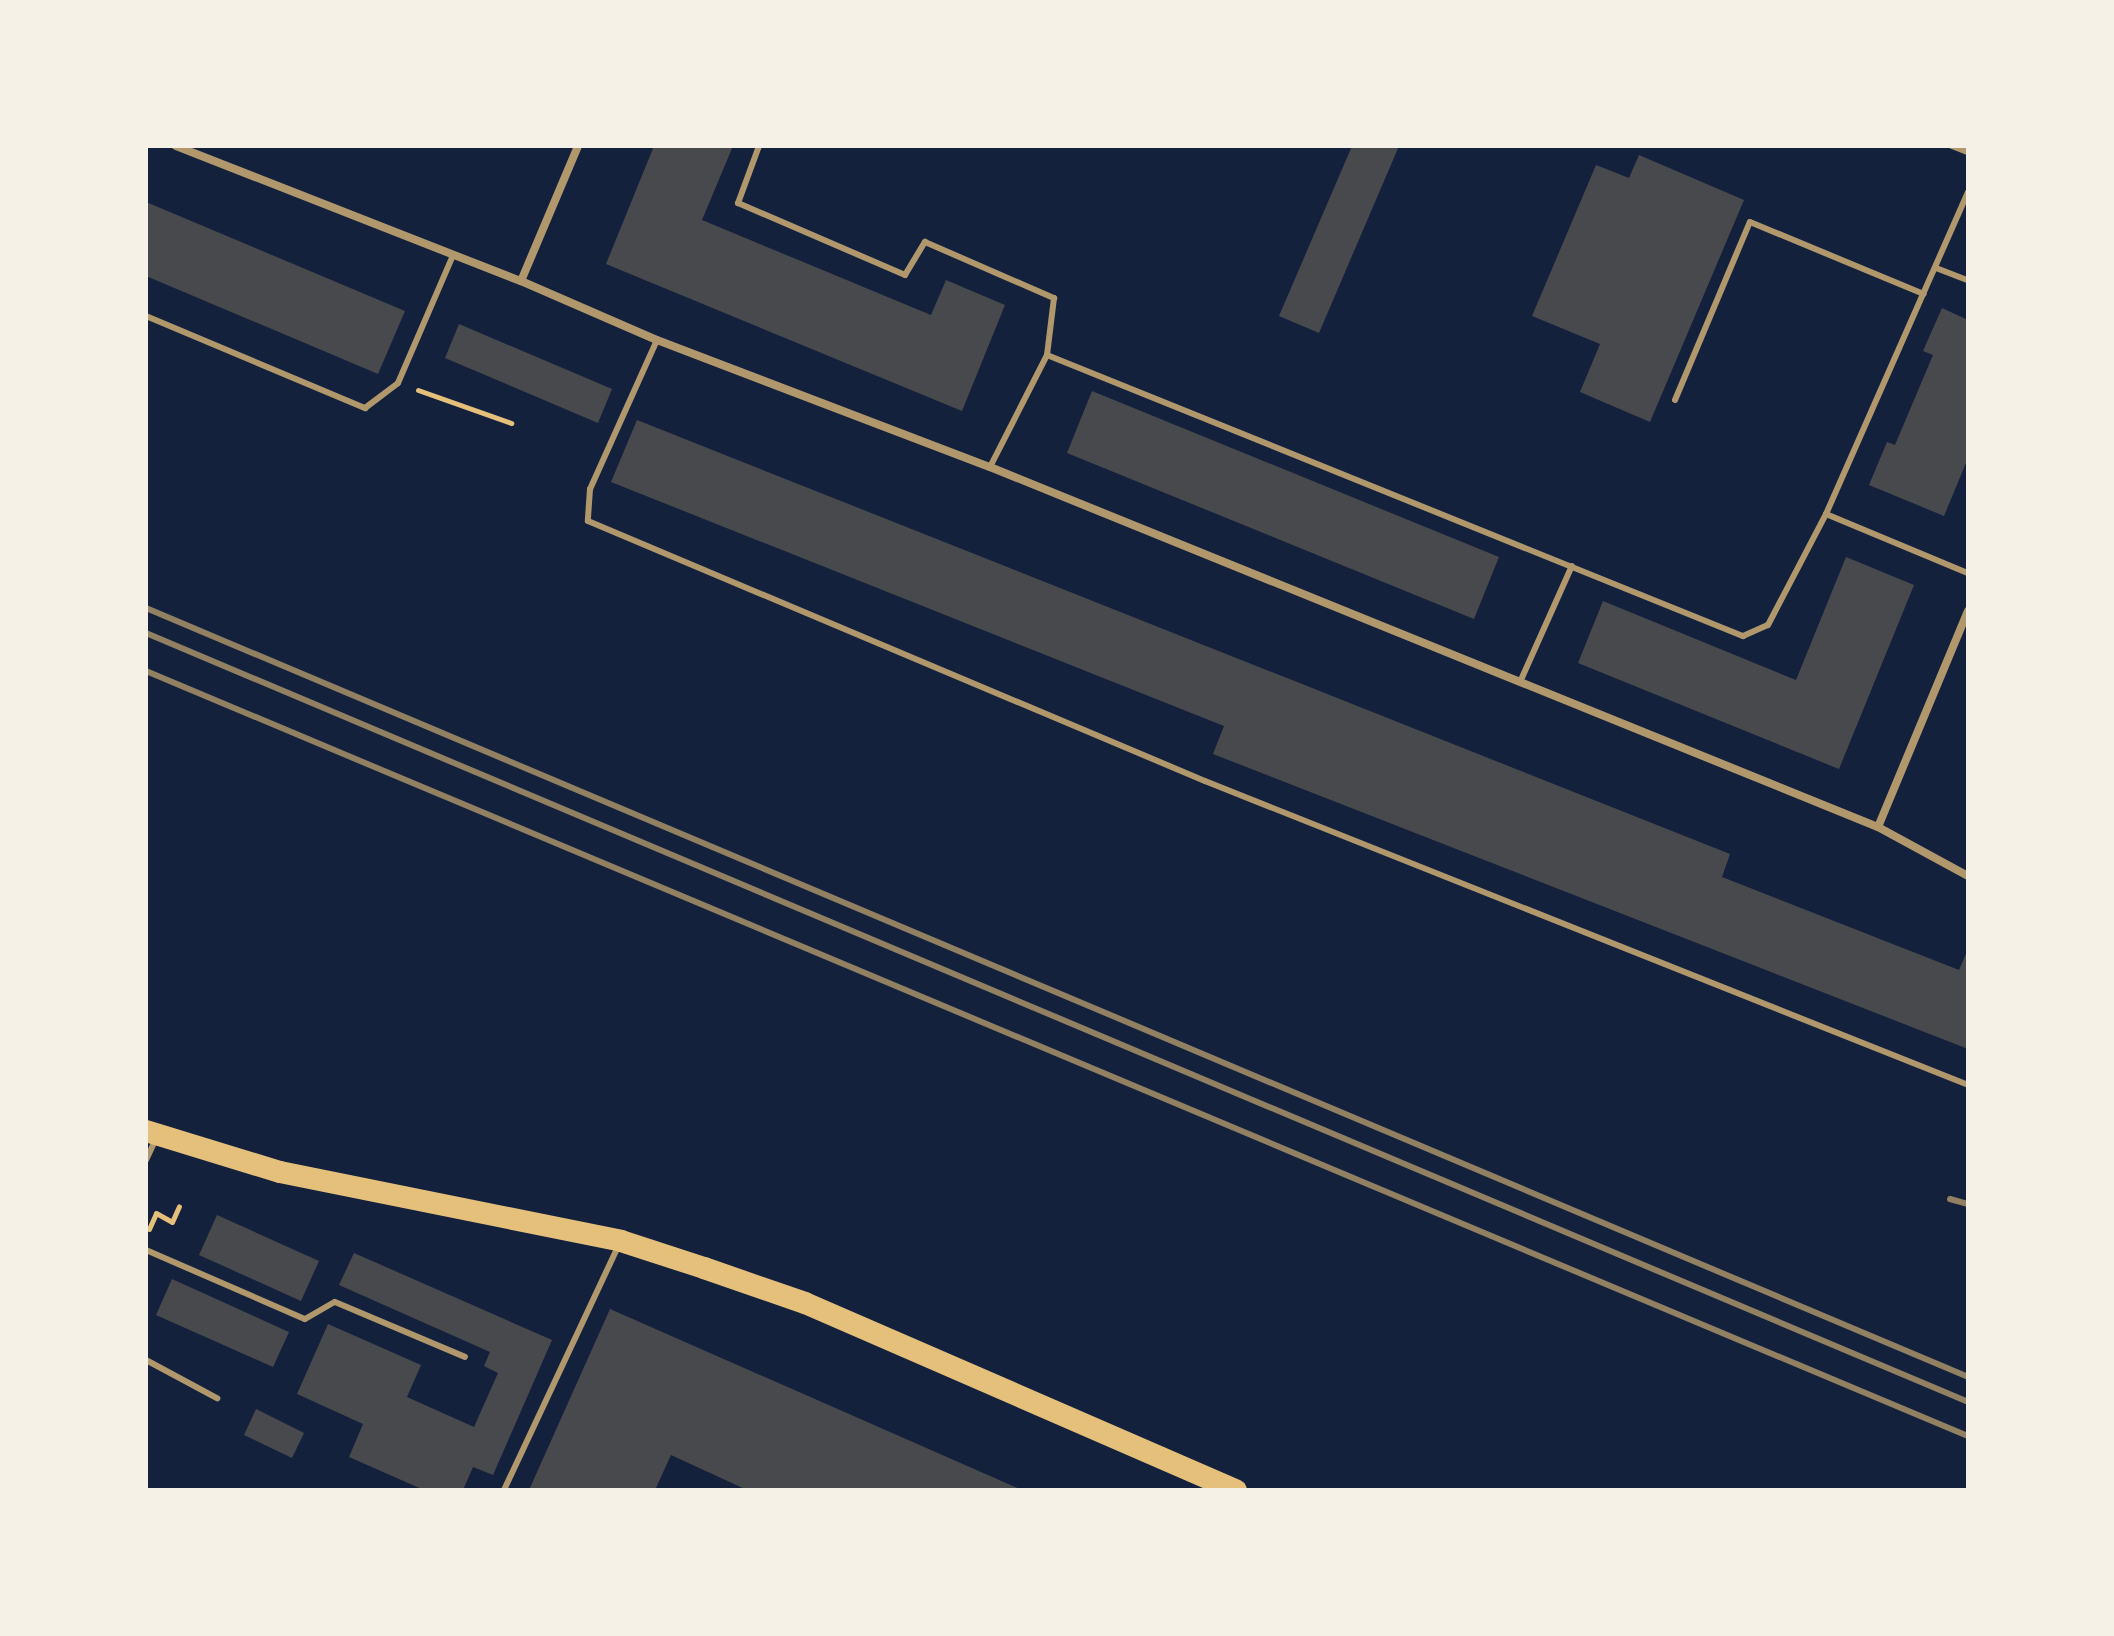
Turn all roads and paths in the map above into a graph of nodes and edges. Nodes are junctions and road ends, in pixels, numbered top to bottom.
1 (176, 146) edge
2 (578, 146) edge
3 (759, 146) edge
4 (1952, 146) edge
5 (1968, 152) edge
6 (1968, 192) edge
7 (453, 255) junction
8 (1936, 268) junction
9 (1968, 280) edge
10 (521, 281) junction
11 (1924, 294) junction
12 (146, 316) edge
13 (657, 340) junction
14 (1047, 355) junction
15 (398, 383) junction
16 (1675, 400) dead end
17 (511, 423) dead end
18 (990, 467) junction
19 (1826, 514) junction
20 (1572, 566) junction
21 (1968, 573) edge
22 (1968, 611) edge
23 (1520, 682) junction
24 (1878, 827) junction
25 (1968, 876) edge
26 (1968, 1085) edge
27 (152, 1133) edge
28 (146, 1160) edge
29 (179, 1206) dead end
30 (146, 1237) edge
31 (621, 1241) junction
32 (146, 1250) edge
33 (465, 1357) dead end
34 (146, 1360) edge
35 (217, 1398) dead end
36 (504, 1490) edge
37 (1236, 1490) edge

1 - 7 street
2 - 10 street
3 - 14 lane
4 - 5 lane
6 - 8 lane
7 - 10 street
7 - 15 lane
8 - 9 lane
8 - 11 lane
10 - 13 street
11 - 16 lane
11 - 19 lane
12 - 15 lane
13 - 18 street
13 - 26 lane
14 - 18 lane
14 - 20 lane
15 - 17 path
18 - 23 street
19 - 20 lane
19 - 21 lane
20 - 23 lane
22 - 24 street
23 - 24 street
24 - 25 street
27 - 28 lane
27 - 31 highway
29 - 30 path
31 - 36 lane
31 - 37 highway
32 - 33 lane
34 - 35 lane

